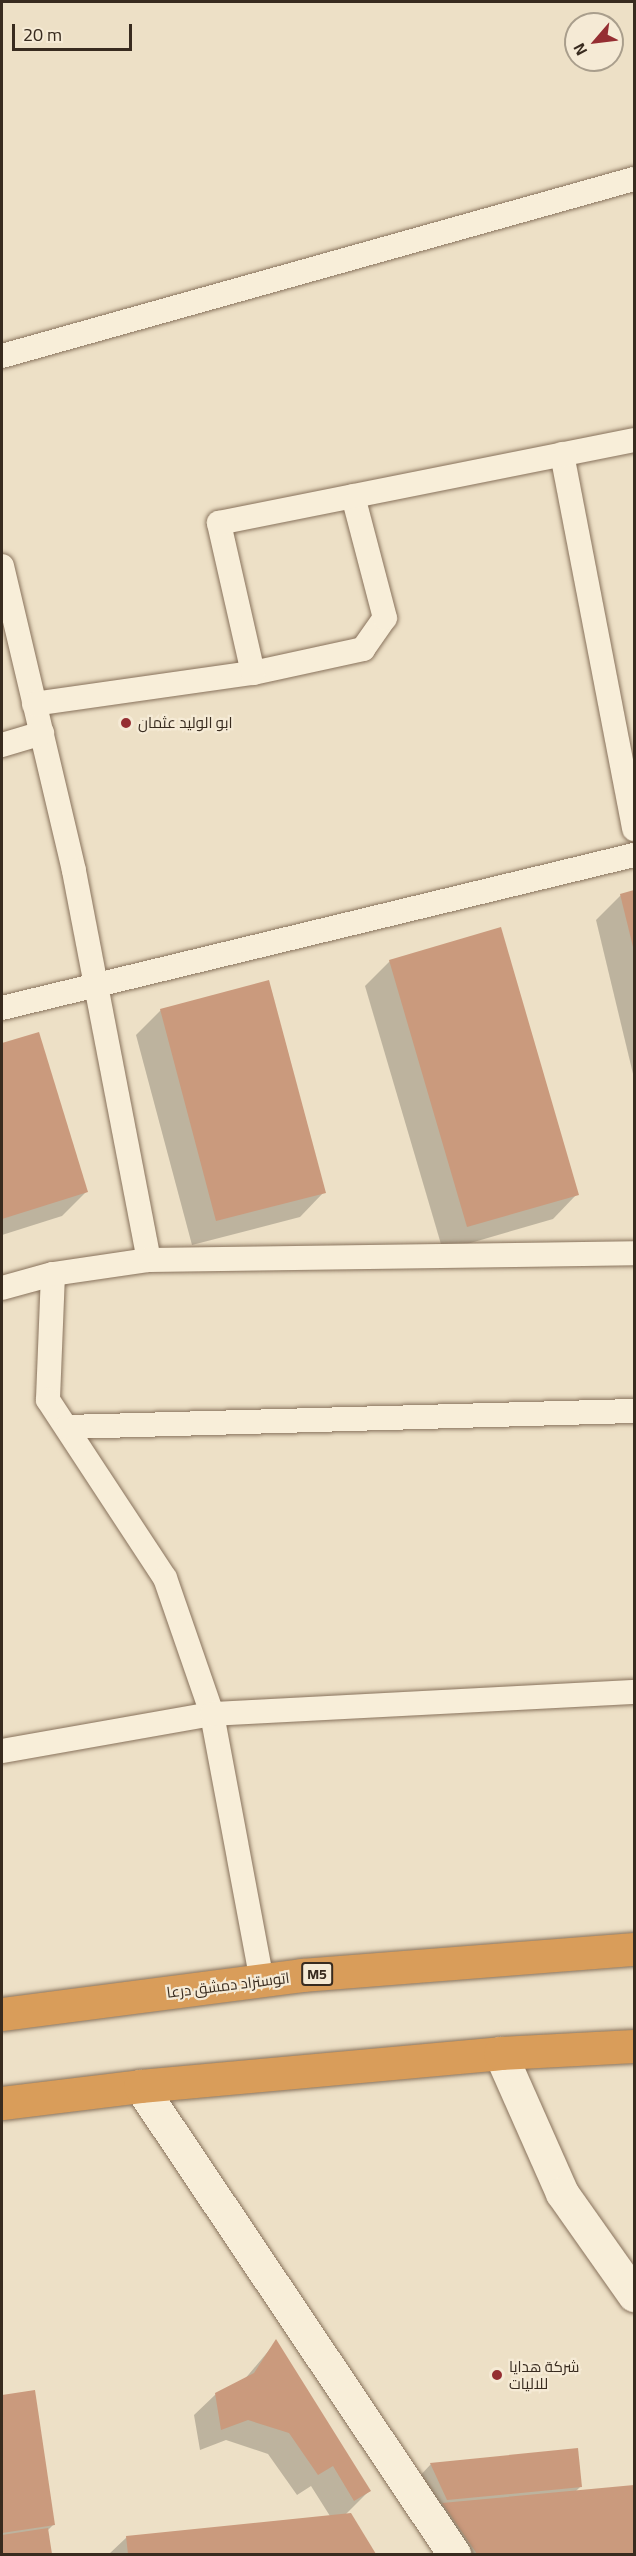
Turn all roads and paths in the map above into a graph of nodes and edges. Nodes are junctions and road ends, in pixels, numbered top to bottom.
1 (634, 179) edge
2 (2, 356) edge
3 (634, 440) edge
4 (562, 454) junction
5 (353, 496) junction
6 (2, 566) edge
7 (254, 673) junction
8 (34, 704) junction
9 (42, 733) junction
10 (2, 745) edge
11 (634, 829) edge
12 (634, 855) edge
13 (96, 986) junction
14 (2, 1008) edge
15 (634, 1253) edge
16 (149, 1260) junction
17 (52, 1274) junction
18 (2, 1288) edge
19 (634, 1411) edge
20 (67, 1427) junction
21 (634, 1692) edge
22 (212, 1714) junction
23 (2, 1751) edge
24 (634, 1949) edge
25 (262, 1980) junction
26 (2, 2014) edge
27 (634, 2046) edge
28 (500, 2053) junction
29 (140, 2086) junction
30 (2, 2103) edge
31 (634, 2295) edge
32 (454, 2554) edge

1 - 2 lane
3 - 4 lane
4 - 5 lane
4 - 11 lane
5 - 7 lane
5 - 7 lane
6 - 8 lane
7 - 8 lane
8 - 9 lane
9 - 10 lane
9 - 13 lane
12 - 13 lane
13 - 14 lane
13 - 16 lane
15 - 16 lane
16 - 17 lane
17 - 18 lane
17 - 20 lane
19 - 20 lane
20 - 22 lane
21 - 22 lane
22 - 23 lane
22 - 25 lane
24 - 25 highway, اتوستراد دمشق درعا / M5
25 - 26 highway, اتوستراد دمشق درعا / M5
27 - 28 highway
28 - 29 highway
28 - 31 street
29 - 30 highway
29 - 32 street

